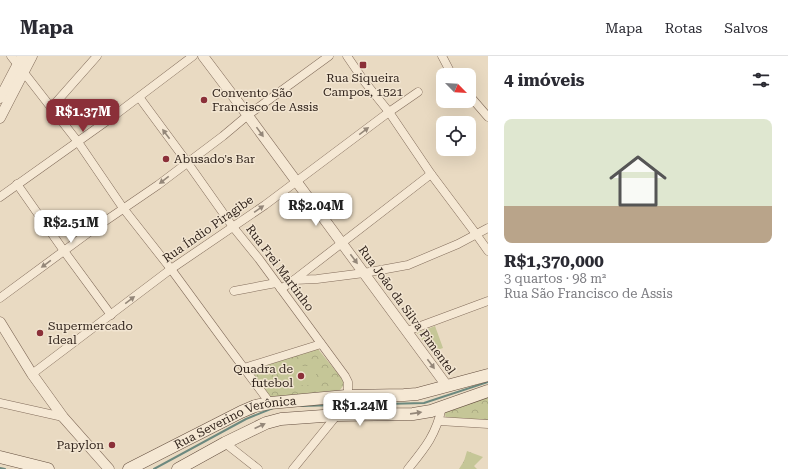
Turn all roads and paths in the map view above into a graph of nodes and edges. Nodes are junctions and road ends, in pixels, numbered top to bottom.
1 (11, 56) edge
2 (32, 56) edge
3 (97, 56) edge
4 (193, 56) edge
5 (203, 56) edge
6 (329, 56) edge
7 (347, 56) edge
8 (442, 56) edge
9 (21, 65) edge
10 (448, 68) edge
11 (418, 92) dead end
12 (139, 97) junction
13 (0, 98) edge
14 (476, 103) edge
15 (51, 108) junction
16 (388, 112) junction
17 (248, 115) junction
18 (488, 117) edge
19 (0, 118) edge
20 (78, 142) junction
21 (187, 162) junction
22 (431, 174) junction
23 (296, 182) junction
24 (17, 184) junction
25 (0, 197) edge
26 (123, 208) junction
27 (233, 227) junction
28 (488, 228) edge
29 (476, 234) junction
30 (342, 243) junction
31 (64, 251) junction
32 (488, 251) edge
33 (171, 269) junction
34 (364, 273) junction
35 (294, 280) junction
36 (279, 286) junction
37 (234, 291) dead end
38 (0, 298) edge
39 (488, 301) edge
40 (111, 315) junction
41 (0, 322) edge
42 (407, 331) junction
43 (321, 344) junction
44 (244, 368) junction
45 (32, 374) junction
46 (488, 375) edge
47 (447, 386) junction
48 (488, 391) edge
49 (346, 396) junction
50 (0, 402) edge
51 (270, 403) junction
52 (442, 407) junction
53 (337, 415) junction
54 (63, 417) junction
55 (439, 421) junction
56 (488, 424) edge
57 (225, 443) junction
58 (0, 457) edge
59 (48, 469) edge
60 (109, 469) edge
61 (129, 469) edge
62 (178, 469) edge
63 (258, 469) edge
64 (293, 469) edge
65 (408, 469) edge

1 - 9 street
2 - 9 street
3 - 15 street
4 - 12 street
5 - 17 street, Rua João da Silva Pimentel
6 - 17 street
7 - 16 street
8 - 10 street
9 - 13 street
9 - 15 street
9 - 19 street
11 - 16 street, Rua Índio Piragibe
12 - 20 street
21 -> 12 street, Rua Frei Martinho
14 - 18 street
15 - 20 street
16 - 22 street
23 -> 16 street, Rua Índio Piragibe
17 - 21 street
17 -> 23 street, Rua João da Silva Pimentel
20 - 24 street
20 - 26 street
21 -> 26 street
21 - 27 street, Rua Frei Martinho
22 - 29 street
22 - 30 street
27 -> 23 street, Rua Índio Piragibe
23 - 30 street, Rua João da Silva Pimentel
24 - 25 street
24 - 31 street
26 - 31 street
26 - 33 street
27 - 33 street, Rua Índio Piragibe
27 - 36 street, Rua Frei Martinho
28 - 29 street
29 - 32 street
29 - 34 street
30 -> 34 street, Rua João da Silva Pimentel
30 - 35 street
31 -> 38 street
31 - 40 street
40 -> 33 street, Rua Índio Piragibe
33 - 44 street
34 - 35 street
34 - 42 street, Rua João da Silva Pimentel
35 - 36 street
36 - 37 street
36 - 43 street, Rua Frei Martinho
39 - 42 street
40 - 45 street, Rua Índio Piragibe
41 - 45 street
42 -> 47 street, Rua João da Silva Pimentel
43 - 44 street
43 - 49 street, Rua Frei Martinho
44 - 51 street
45 - 54 street
46 - 47 main road, Rua Severino Verônica
47 - 49 main road, Rua Severino Verônica
48 - 52 main road, Rua Severino Verônica
49 - 51 main road, Rua Severino Verônica
49 - 53 street
50 - 54 street
51 - 61 main road, Rua Severino Verônica
53 -> 52 main road, Rua Severino Verônica
52 - 55 street
57 -> 53 main road, Rua Severino Verônica
53 - 64 street
54 - 60 street
55 - 56 street
55 - 65 street
57 - 62 main road, Rua Severino Verônica
57 - 63 street
58 - 59 main road

